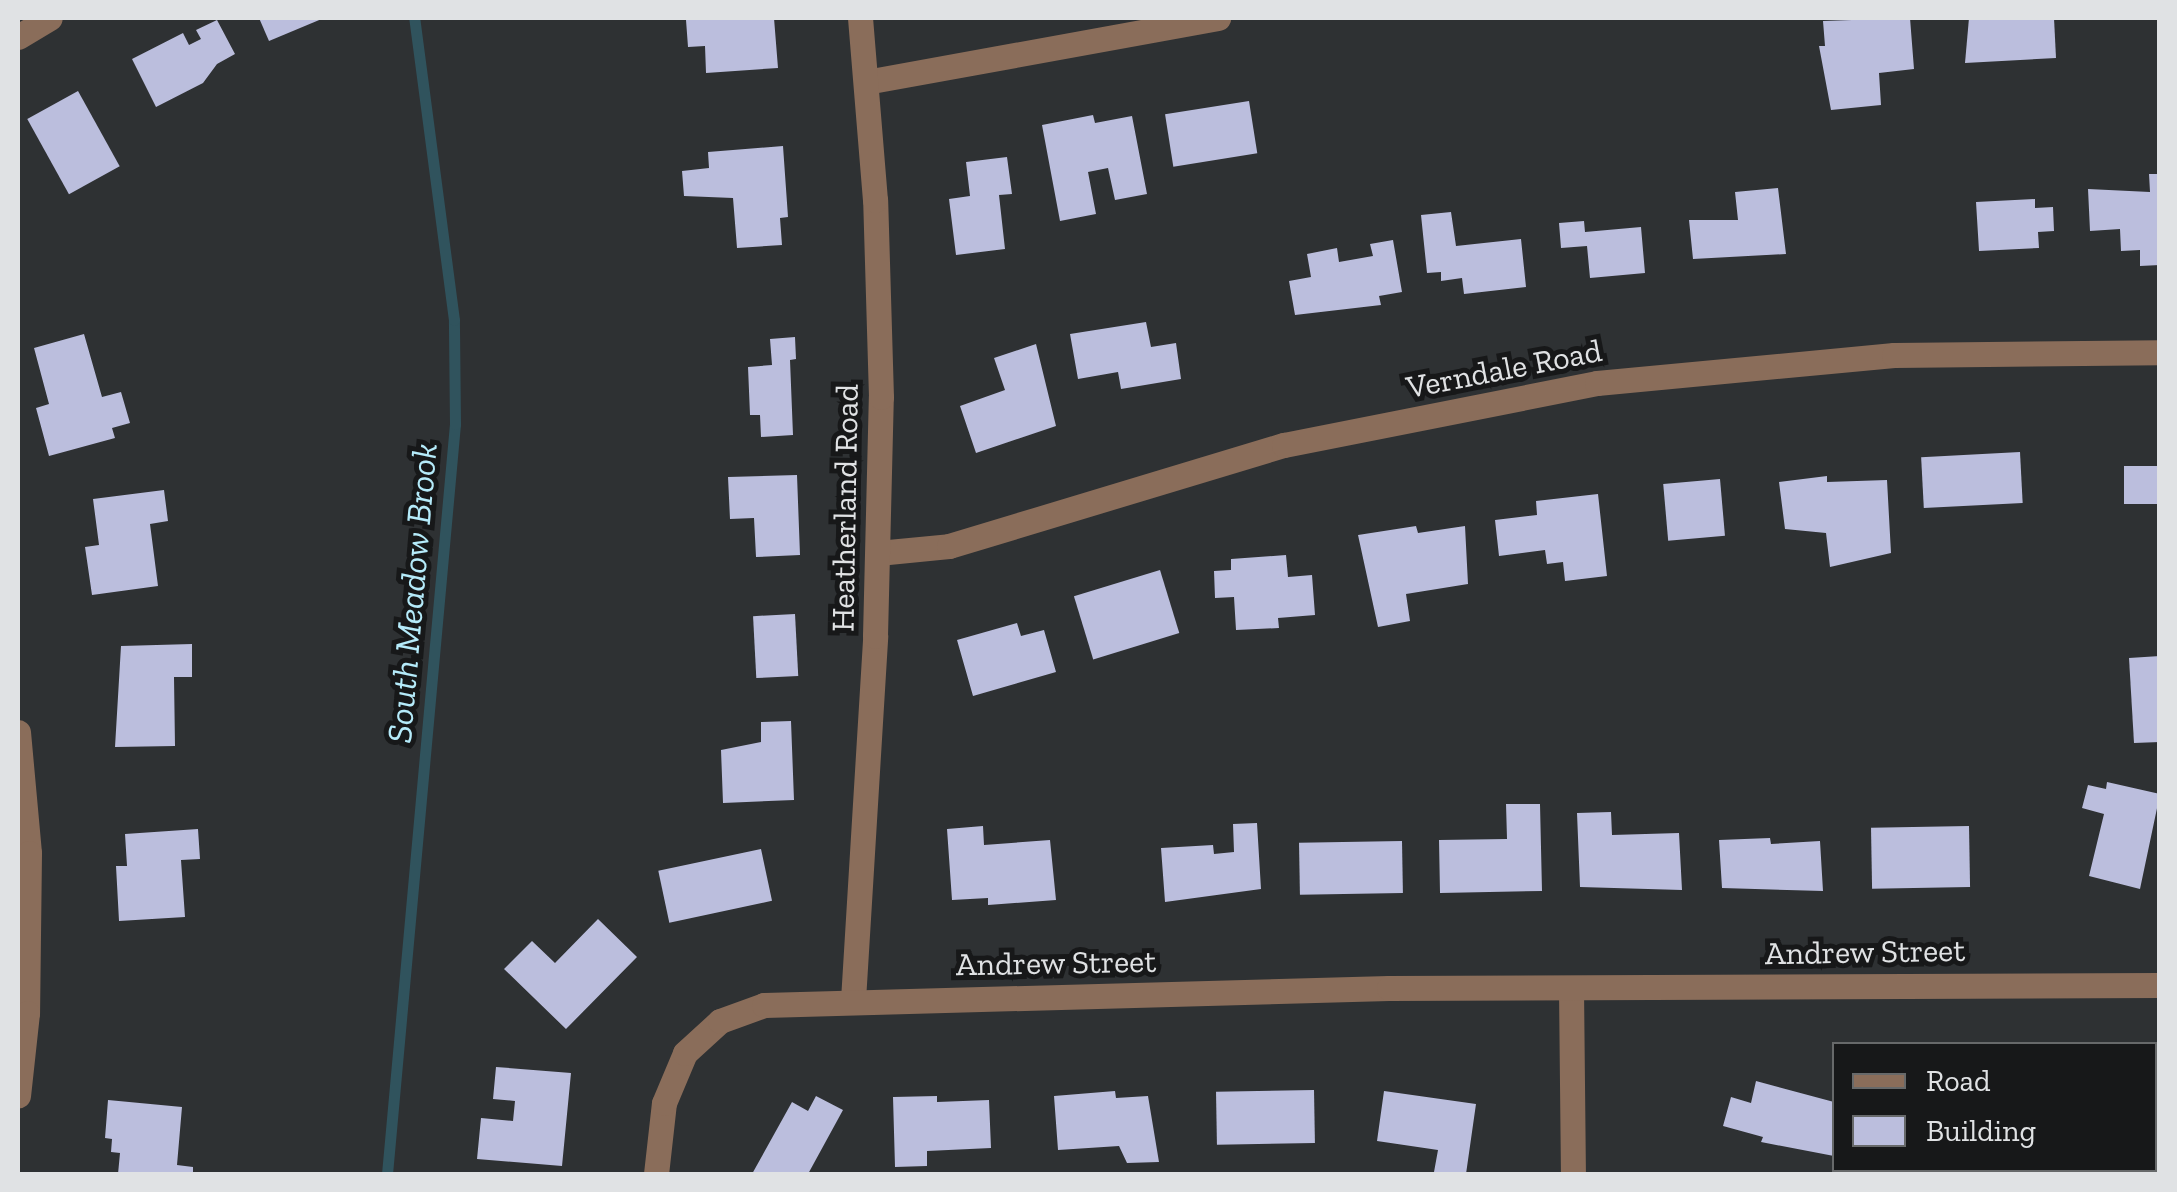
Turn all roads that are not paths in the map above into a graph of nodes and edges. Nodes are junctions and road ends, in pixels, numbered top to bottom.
1 (50, 18) edge
2 (860, 18) edge
3 (1218, 18) edge
4 (18, 37) edge
5 (866, 82) junction
6 (2160, 352) edge
7 (878, 553) junction
8 (18, 732) edge
9 (2160, 985) edge
10 (1570, 988) junction
11 (853, 1000) junction
12 (22, 1014) edge
13 (18, 1096) edge
14 (656, 1174) edge
15 (1573, 1174) edge

1 - 4 street
2 - 5 street, Heatherland Road
3 - 5 street
5 - 7 street, Heatherland Road
6 - 7 street, Verndale Road
7 - 11 street, Heatherland Road
8 - 12 street
9 - 10 street, Andrew Street
10 - 11 street, Andrew Street
10 - 15 street
11 - 14 street, Andrew Street
12 - 13 street

